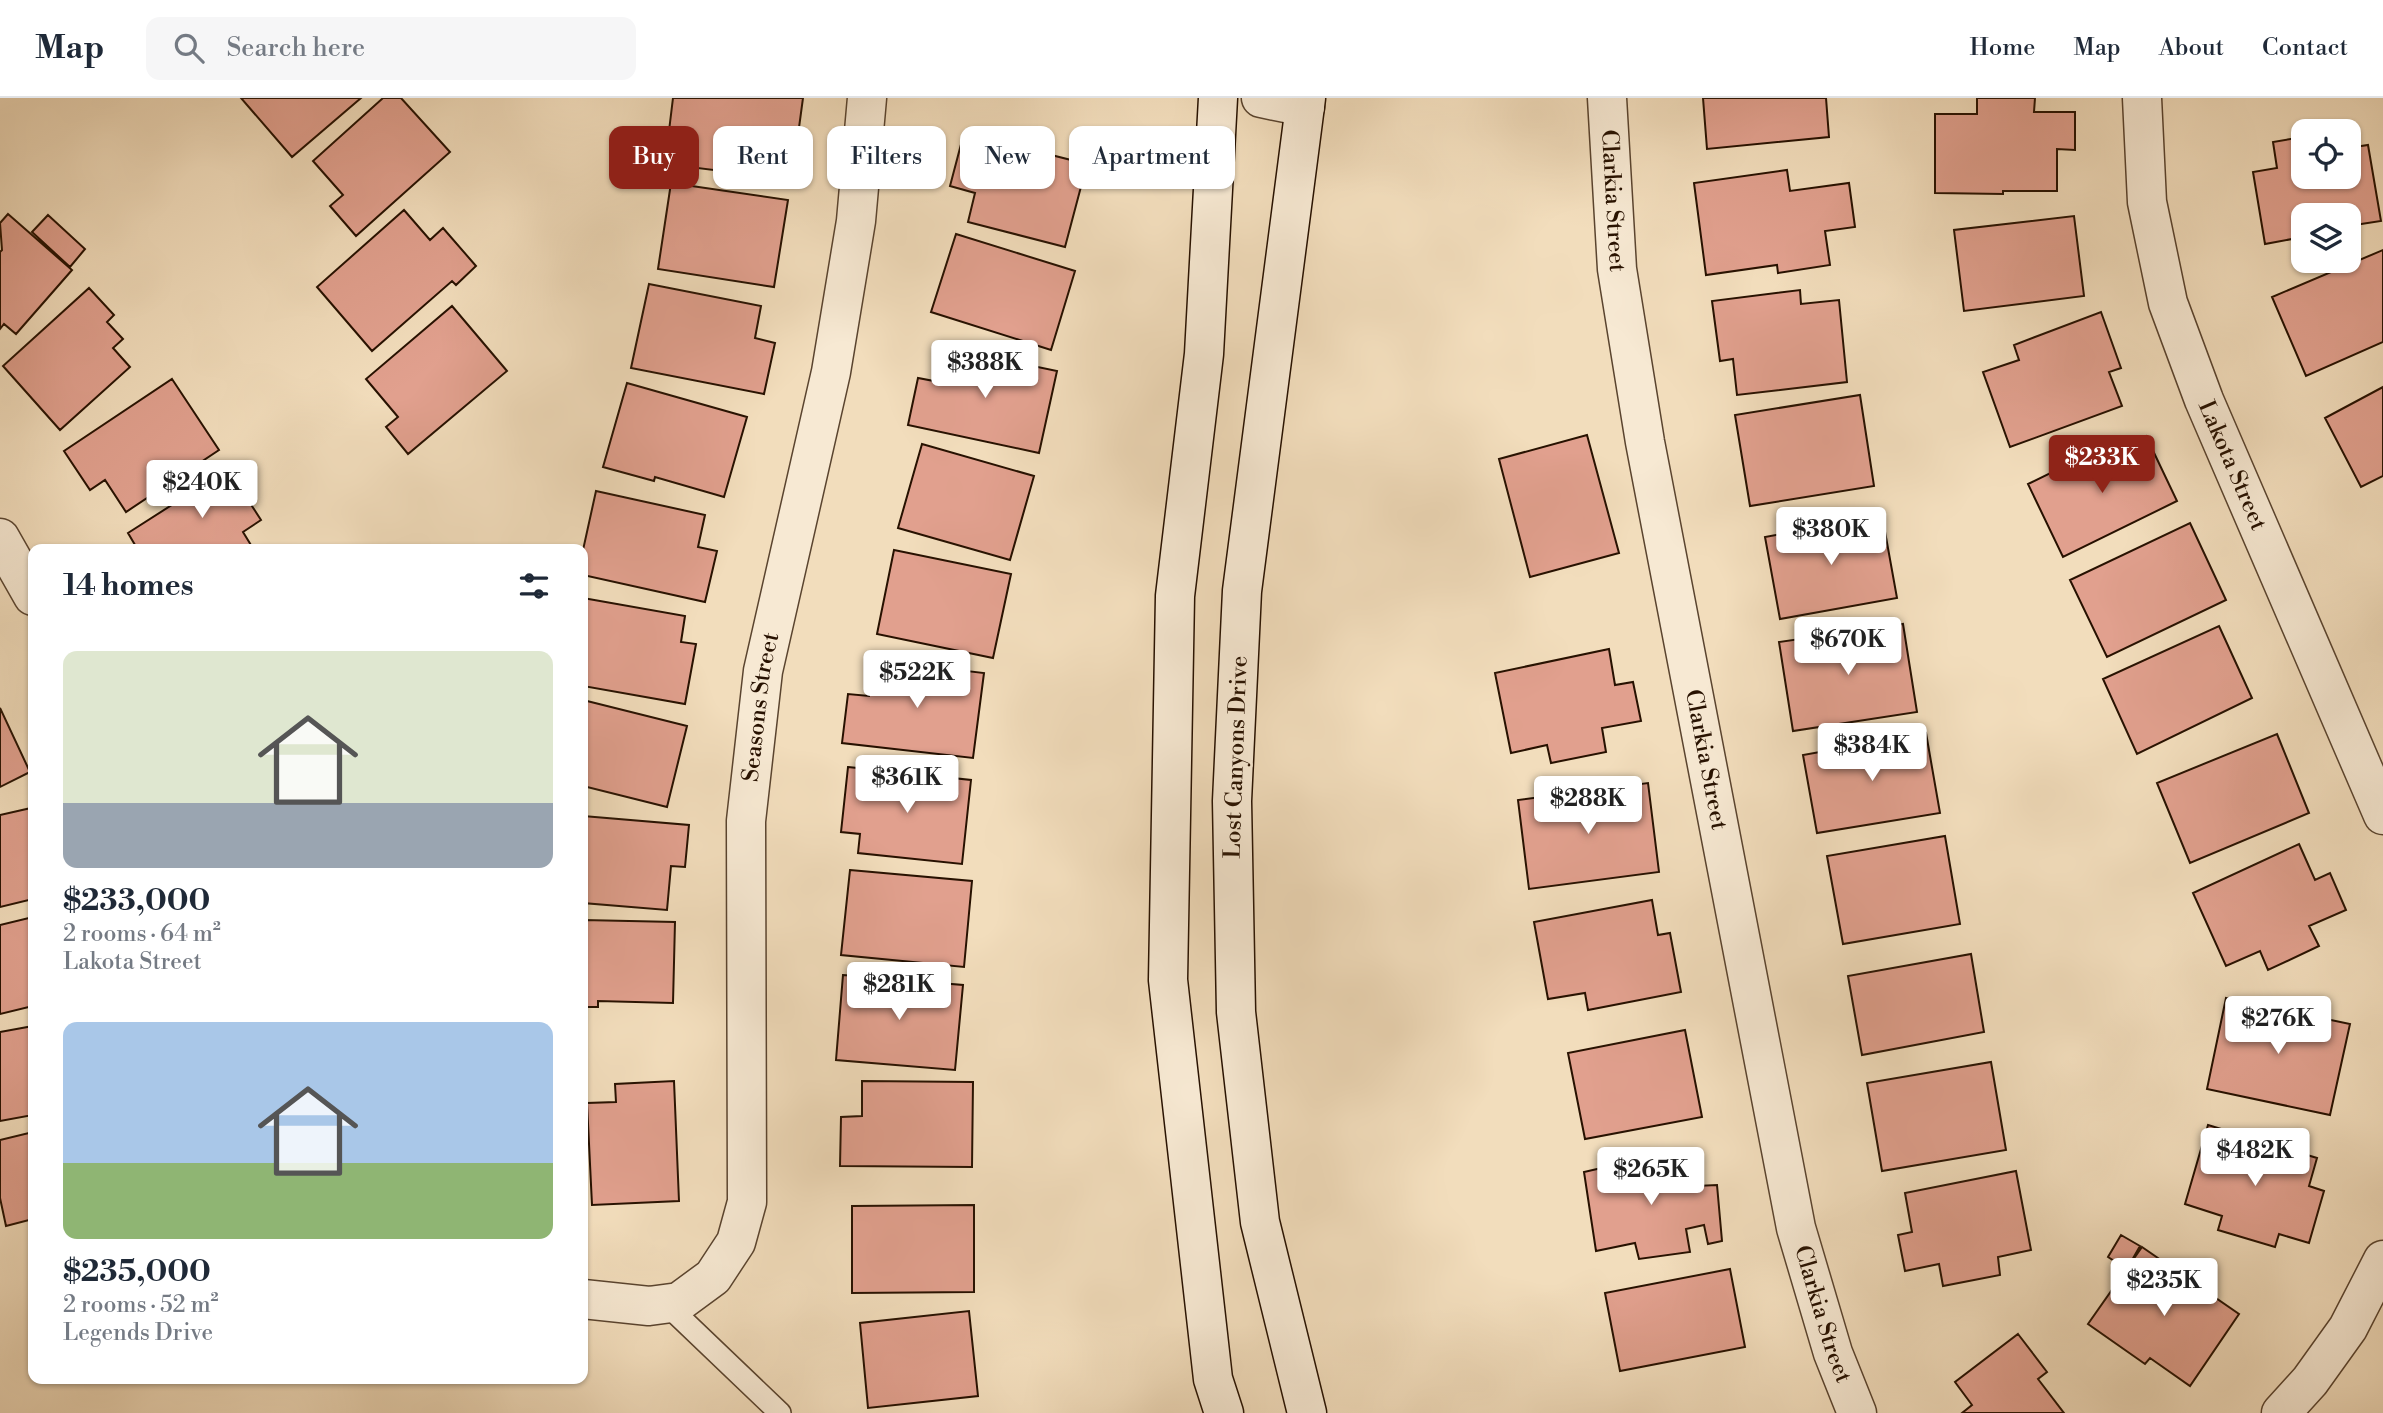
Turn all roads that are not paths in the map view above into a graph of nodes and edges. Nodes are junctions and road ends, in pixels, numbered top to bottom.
1 (867, 98) edge
2 (1218, 98) edge
3 (1261, 98) edge
4 (1607, 98) edge
5 (2141, 98) edge
6 (1305, 102) edge
7 (0, 538) edge
8 (28, 587) edge
9 (2383, 816) edge
10 (2383, 1260) edge
11 (588, 1300) edge
12 (672, 1303) junction
13 (780, 1413) edge
14 (1224, 1413) edge
15 (1307, 1413) edge
16 (1857, 1413) edge
17 (2281, 1413) edge

1 - 12 street, Seasons Street
2 - 14 street
3 - 6 street
4 - 16 street, Clarkia Street
5 - 9 street, Lakota Street
6 - 15 street, Lost Canyons Drive
7 - 8 street
10 - 17 street
11 - 12 street
12 - 13 lane

